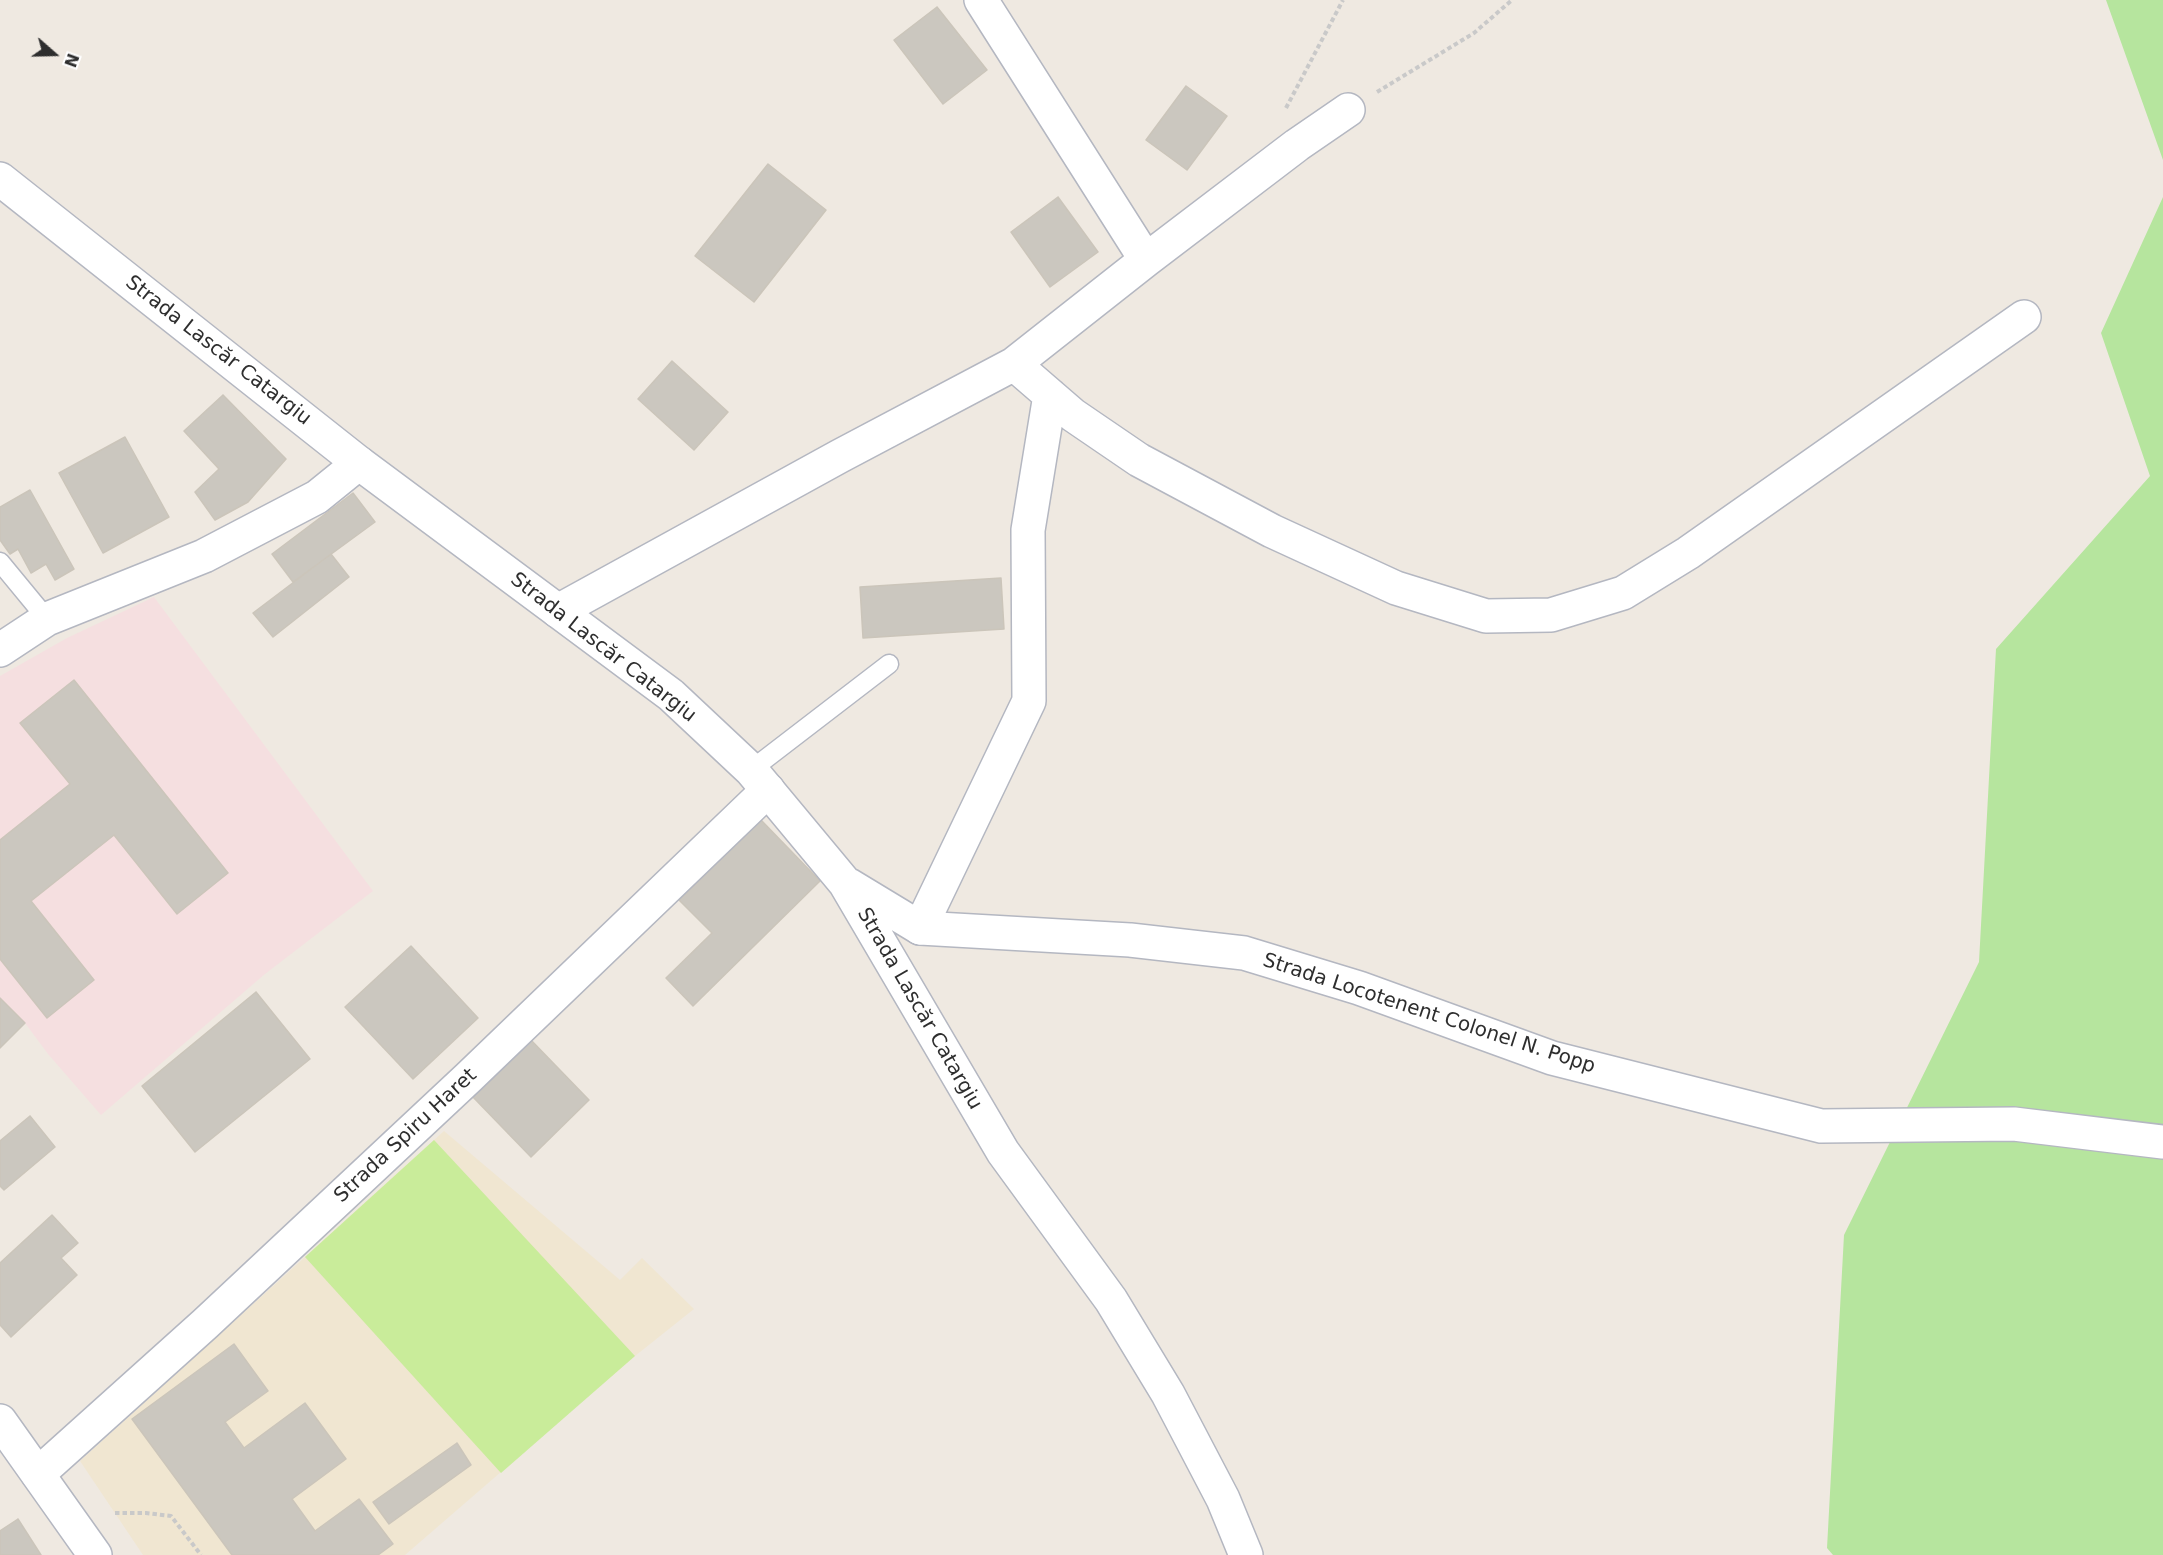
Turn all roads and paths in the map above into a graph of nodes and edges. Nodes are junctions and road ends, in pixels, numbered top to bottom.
1 (981, 0) edge
2 (1343, 0) edge
3 (1512, 0) edge
4 (1348, 111) joint
5 (1284, 112) dead end
6 (0, 180) edge
7 (1146, 260) junction
8 (2024, 317) dead end
9 (1014, 364) junction
10 (1050, 395) junction
11 (359, 463) junction
12 (0, 562) edge
13 (558, 611) junction
14 (47, 619) junction
15 (0, 650) edge
16 (889, 664) dead end
17 (760, 780) junction
18 (845, 883) junction
19 (920, 928) junction
20 (2163, 1142) edge
21 (0, 1421) edge
22 (38, 1474) junction
23 (116, 1513) dead end
24 (95, 1555) edge
25 (201, 1555) edge
26 (1246, 1555) edge

1 - 7 street
2 - 5 path
3 - 4 path
4 - 7 street
6 - 11 street, Strada Lascăr Catargiu
7 - 9 street
8 - 10 street
9 - 10 street
9 - 13 street
10 - 19 street
11 - 13 street, Strada Lascăr Catargiu
11 - 14 street
12 - 14 lane
13 - 17 street, Strada Lascăr Catargiu
14 - 15 street
16 - 17 lane
17 - 18 street, Strada Lascăr Catargiu
17 - 22 street, Strada Spiru Haret
18 - 19 street, Strada Locotenent Colonel N. Popp
18 - 26 street, Strada Lascăr Catargiu
19 - 20 street, Strada Locotenent Colonel N. Popp
21 - 22 street
22 - 24 street
23 - 25 path

